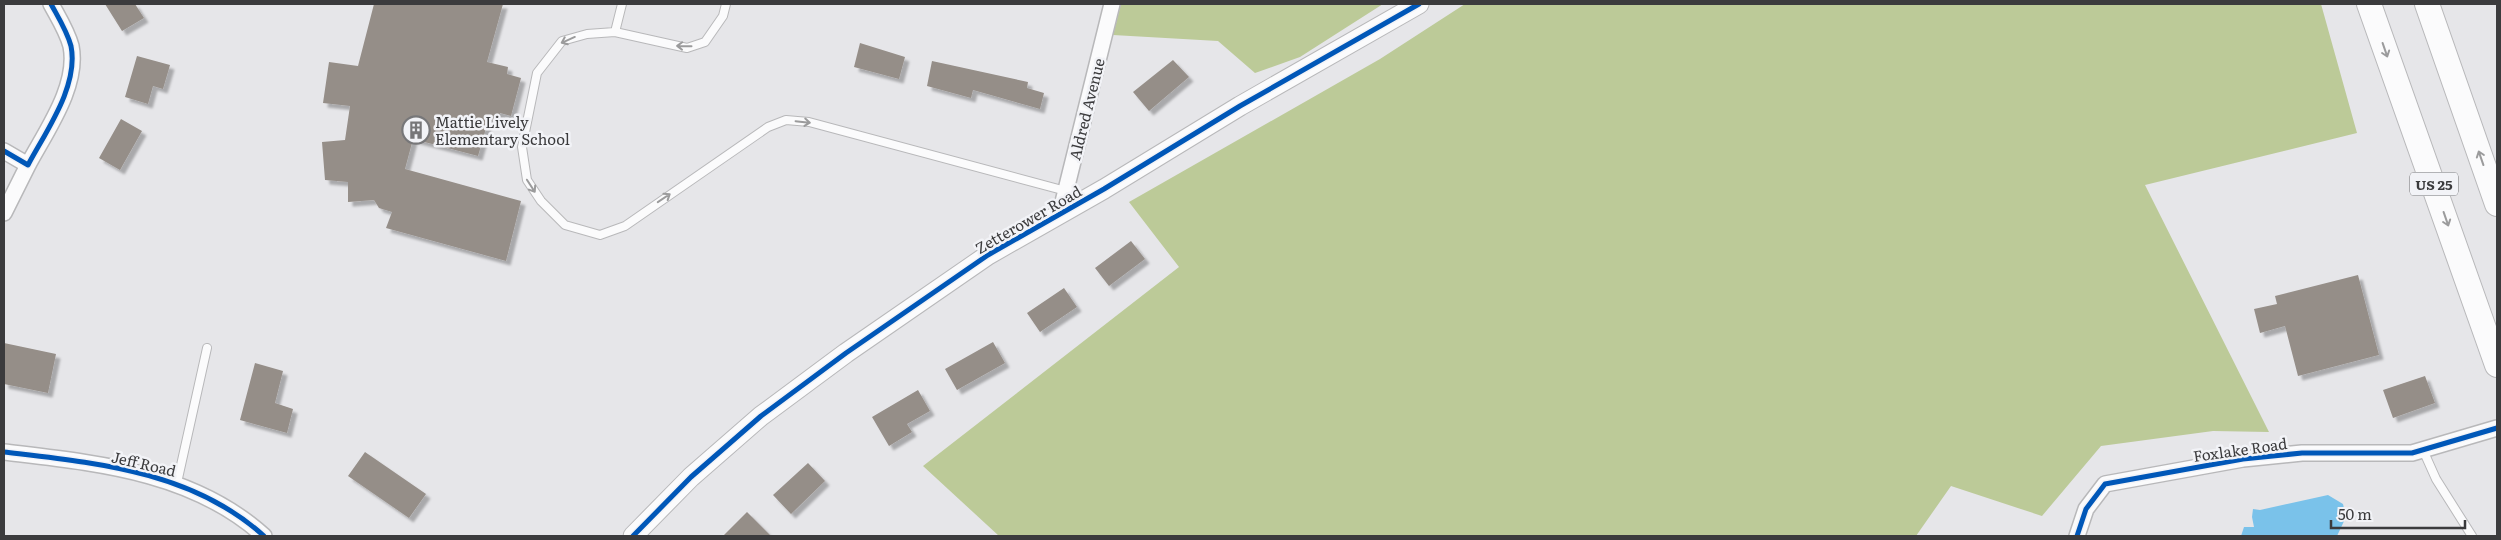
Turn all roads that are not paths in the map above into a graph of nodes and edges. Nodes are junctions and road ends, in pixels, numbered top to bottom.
1 (51, 4) edge
2 (622, 4) edge
3 (726, 4) edge
4 (1112, 4) edge
5 (1420, 4) edge
6 (2369, 4) edge
7 (2427, 4) edge
8 (615, 32) junction
9 (4, 151) edge
10 (28, 165) junction
11 (1066, 191) junction
12 (2497, 204) edge
13 (4, 213) edge
14 (1060, 214) junction
15 (207, 348) dead end
16 (2497, 365) edge
17 (2497, 428) edge
18 (2423, 450) junction
19 (4, 452) edge
20 (177, 483) junction
21 (264, 536) edge
22 (633, 536) edge
23 (2077, 536) edge
24 (2472, 536) edge

1 - 10 street
2 - 8 lane
3 -> 8 lane
4 - 11 street, Aldred Avenue
5 - 14 street, Zetterower Road
6 -> 16 main road, US 25
12 -> 7 main road
8 -> 11 lane
9 - 10 street
10 - 13 street
11 - 14 street, Aldred Avenue
14 - 22 street, Zetterower Road
15 - 20 lane
17 - 18 street, Foxlake Road
18 - 23 street, Foxlake Road
18 - 24 lane
19 - 20 street, Jeff Road
20 - 21 street, Jeff Road

